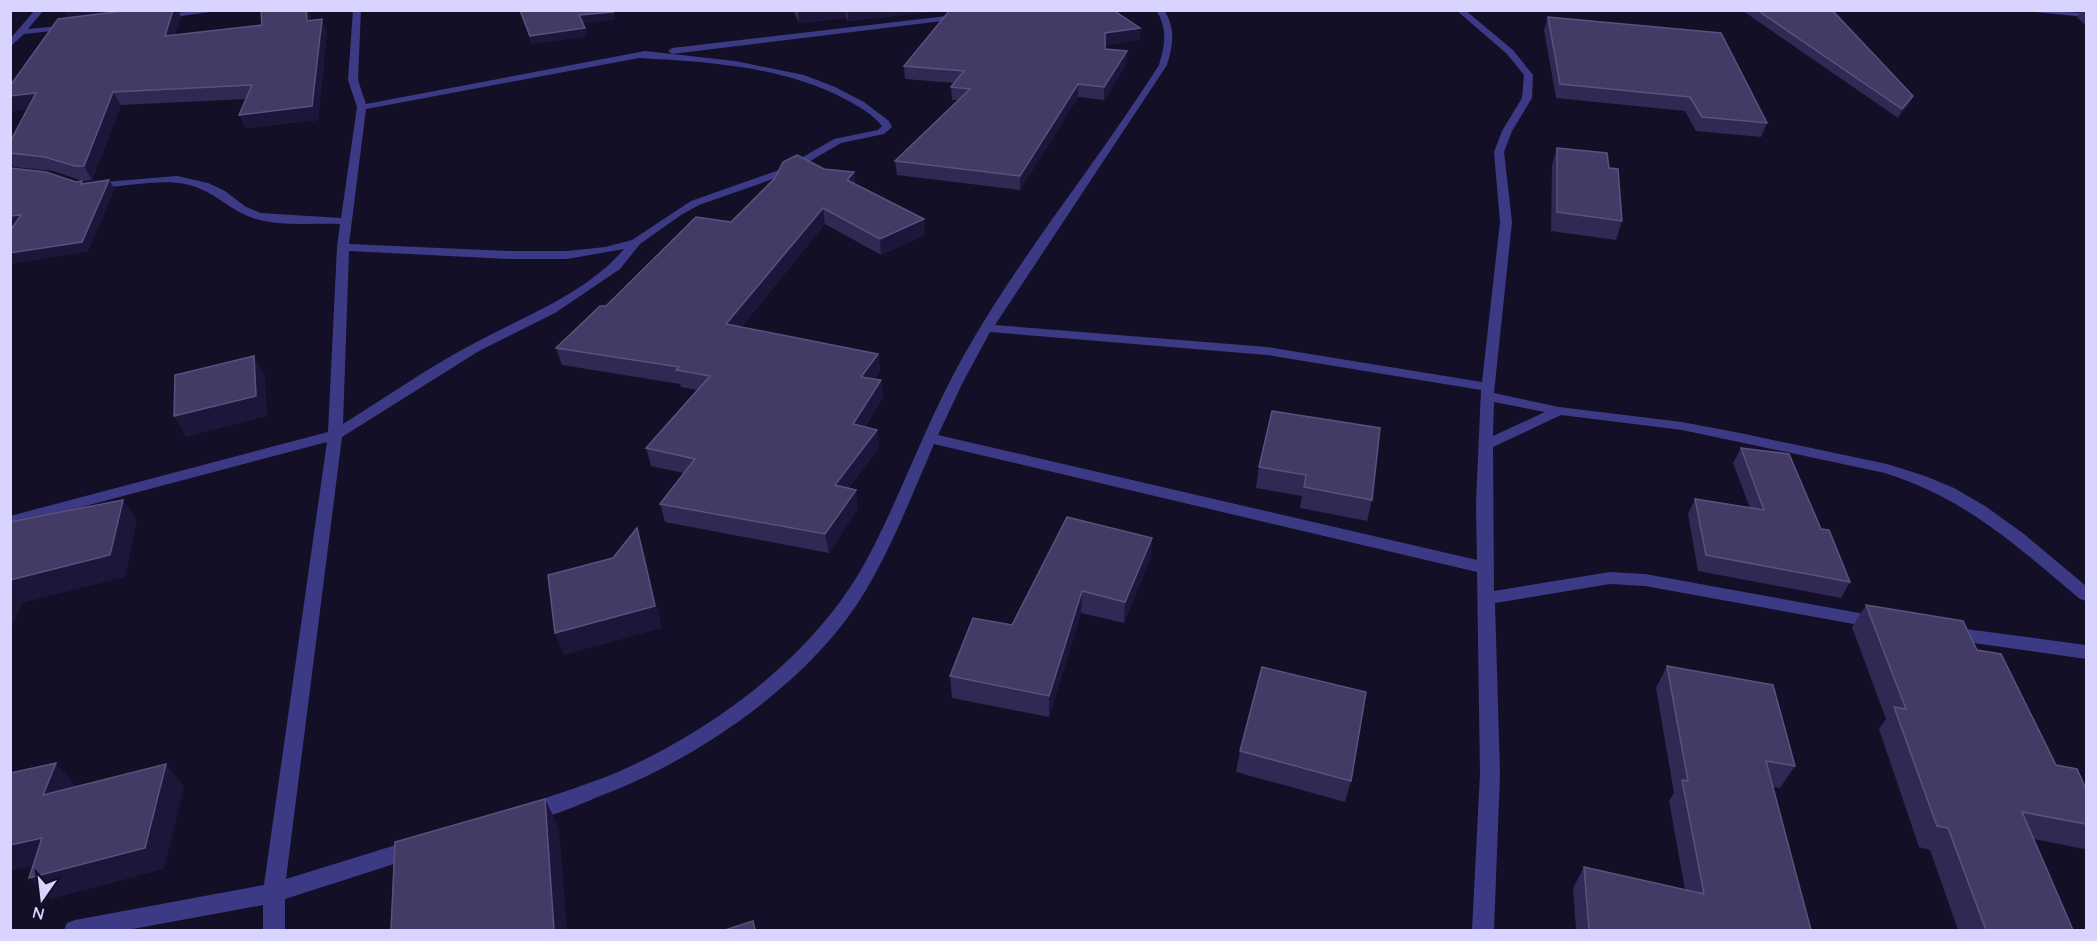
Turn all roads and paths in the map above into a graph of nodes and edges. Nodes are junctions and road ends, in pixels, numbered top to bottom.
1 (40, 10) edge
2 (220, 10) edge
3 (357, 10) edge
4 (1160, 10) edge
5 (1460, 10) edge
6 (2035, 10) edge
7 (969, 15) edge
8 (2086, 15) edge
9 (153, 18) edge
10 (83, 25) edge
11 (24, 32) junction
12 (10, 45) edge
13 (637, 55) junction
14 (362, 107) junction
15 (82, 186) edge
16 (346, 220) junction
17 (636, 242) junction
18 (343, 247) junction
19 (986, 328) junction
20 (1487, 391) junction
21 (1559, 411) junction
22 (335, 435) junction
23 (930, 438) junction
24 (1486, 444) junction
25 (10, 521) edge
26 (1485, 568) junction
27 (2086, 595) edge
28 (1486, 598) junction
29 (1893, 625) edge
30 (1938, 632) edge
31 (2086, 652) edge
32 (510, 818) edge
33 (431, 843) edge
34 (274, 893) junction
35 (75, 930) edge
36 (274, 930) edge
37 (1483, 930) edge

1 - 11 street
2 - 9 street
3 - 14 street
4 - 19 street
5 - 20 street
6 - 8 street
7 - 13 street
10 - 11 street
11 - 12 street
13 - 14 street
13 - 17 street
14 - 16 street
15 - 16 street
16 - 18 street
17 - 18 street
17 - 22 street
18 - 22 street
19 - 20 street
19 - 23 street
20 - 21 street
20 - 24 street
21 - 24 street
21 - 27 street
22 - 25 street
22 - 34 street
23 - 26 street
23 - 32 street
24 - 26 street
26 - 28 street
28 - 29 street
28 - 37 street
30 - 31 street
33 - 34 street
34 - 35 street
34 - 36 street

